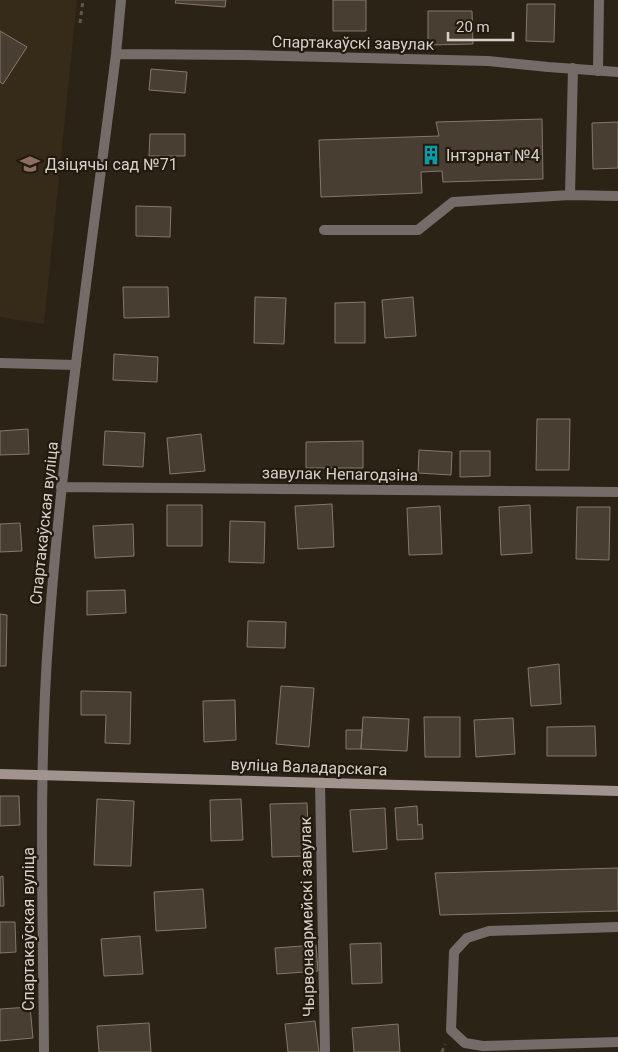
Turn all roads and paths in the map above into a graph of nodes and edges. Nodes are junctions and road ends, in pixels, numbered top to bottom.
1 (83, 0) edge
2 (121, 0) edge
3 (599, 0) edge
4 (80, 23) dead end
5 (116, 54) junction
6 (573, 68) junction
7 (598, 71) junction
8 (618, 72) edge
9 (570, 195) junction
10 (618, 196) edge
11 (324, 230) dead end
12 (0, 363) edge
13 (76, 365) junction
14 (61, 487) junction
15 (618, 492) edge
16 (0, 774) edge
17 (42, 775) junction
18 (320, 782) junction
19 (618, 791) edge
20 (618, 927) edge
21 (618, 1042) edge
22 (44, 1052) edge
23 (325, 1052) edge

1 - 4 path
2 - 5 street, Спартакаўская вуліца
3 - 7 street
5 - 6 street, Спартакаўскі завулак
5 - 13 street, Спартакаўская вуліца
6 - 7 street, Спартакаўскі завулак
6 - 9 street
7 - 8 street, Спартакаўскі завулак
9 - 10 street
9 - 11 street
12 - 13 street
13 - 14 street, Спартакаўская вуліца
14 - 15 street, завулак Непагодзіна
14 - 17 street, Спартакаўская вуліца
16 - 17 main road, вуліца Валадарскага
17 - 18 main road, вуліца Валадарскага
17 - 22 street, Спартакаўская вуліца
18 - 19 main road, вуліца Валадарскага
18 - 23 street, Чырвонаармейскі завулак
20 - 21 street

